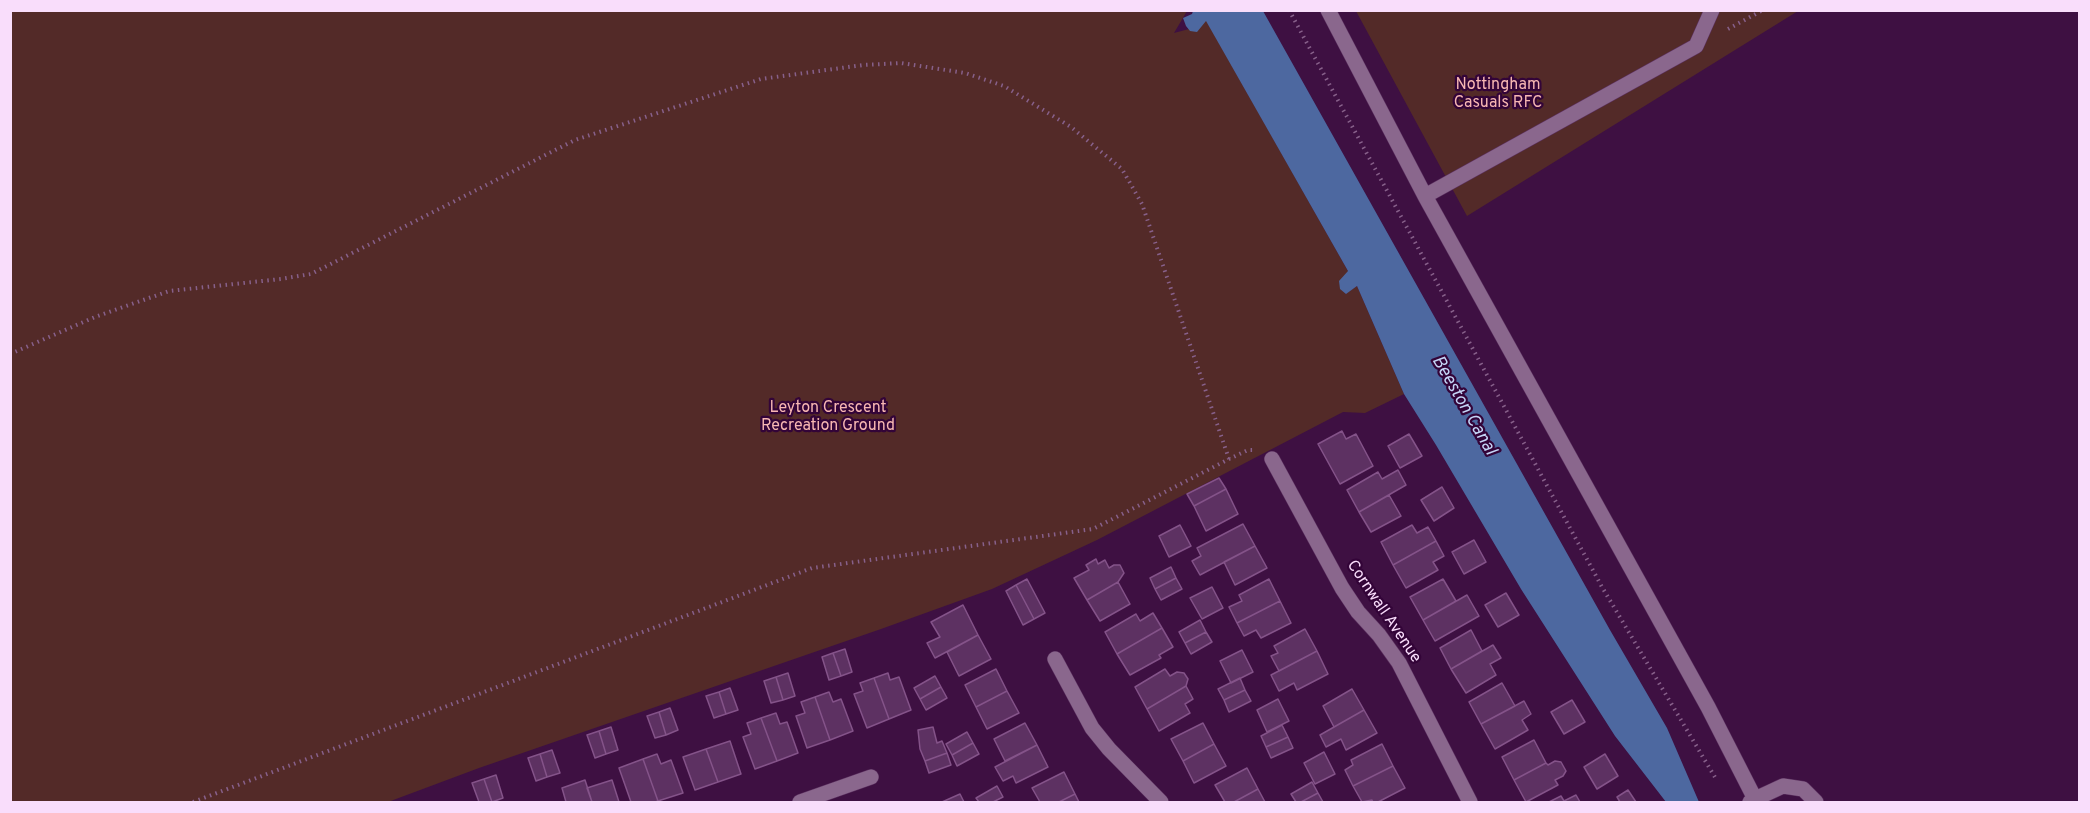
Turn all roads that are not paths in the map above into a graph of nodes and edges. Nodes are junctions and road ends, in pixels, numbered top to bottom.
1 (1328, 10) edge
2 (1712, 10) edge
3 (1425, 195) junction
4 (1272, 459) road end
5 (1055, 659) dead end
6 (871, 777) dead end
7 (1753, 800) edge
8 (800, 802) edge
9 (1161, 802) edge
10 (1470, 802) edge
11 (1816, 802) edge

1 - 3 street
2 - 3 street
3 - 7 street
4 - 10 street, Cornwall Avenue
5 - 9 street
6 - 8 street
7 - 11 street

